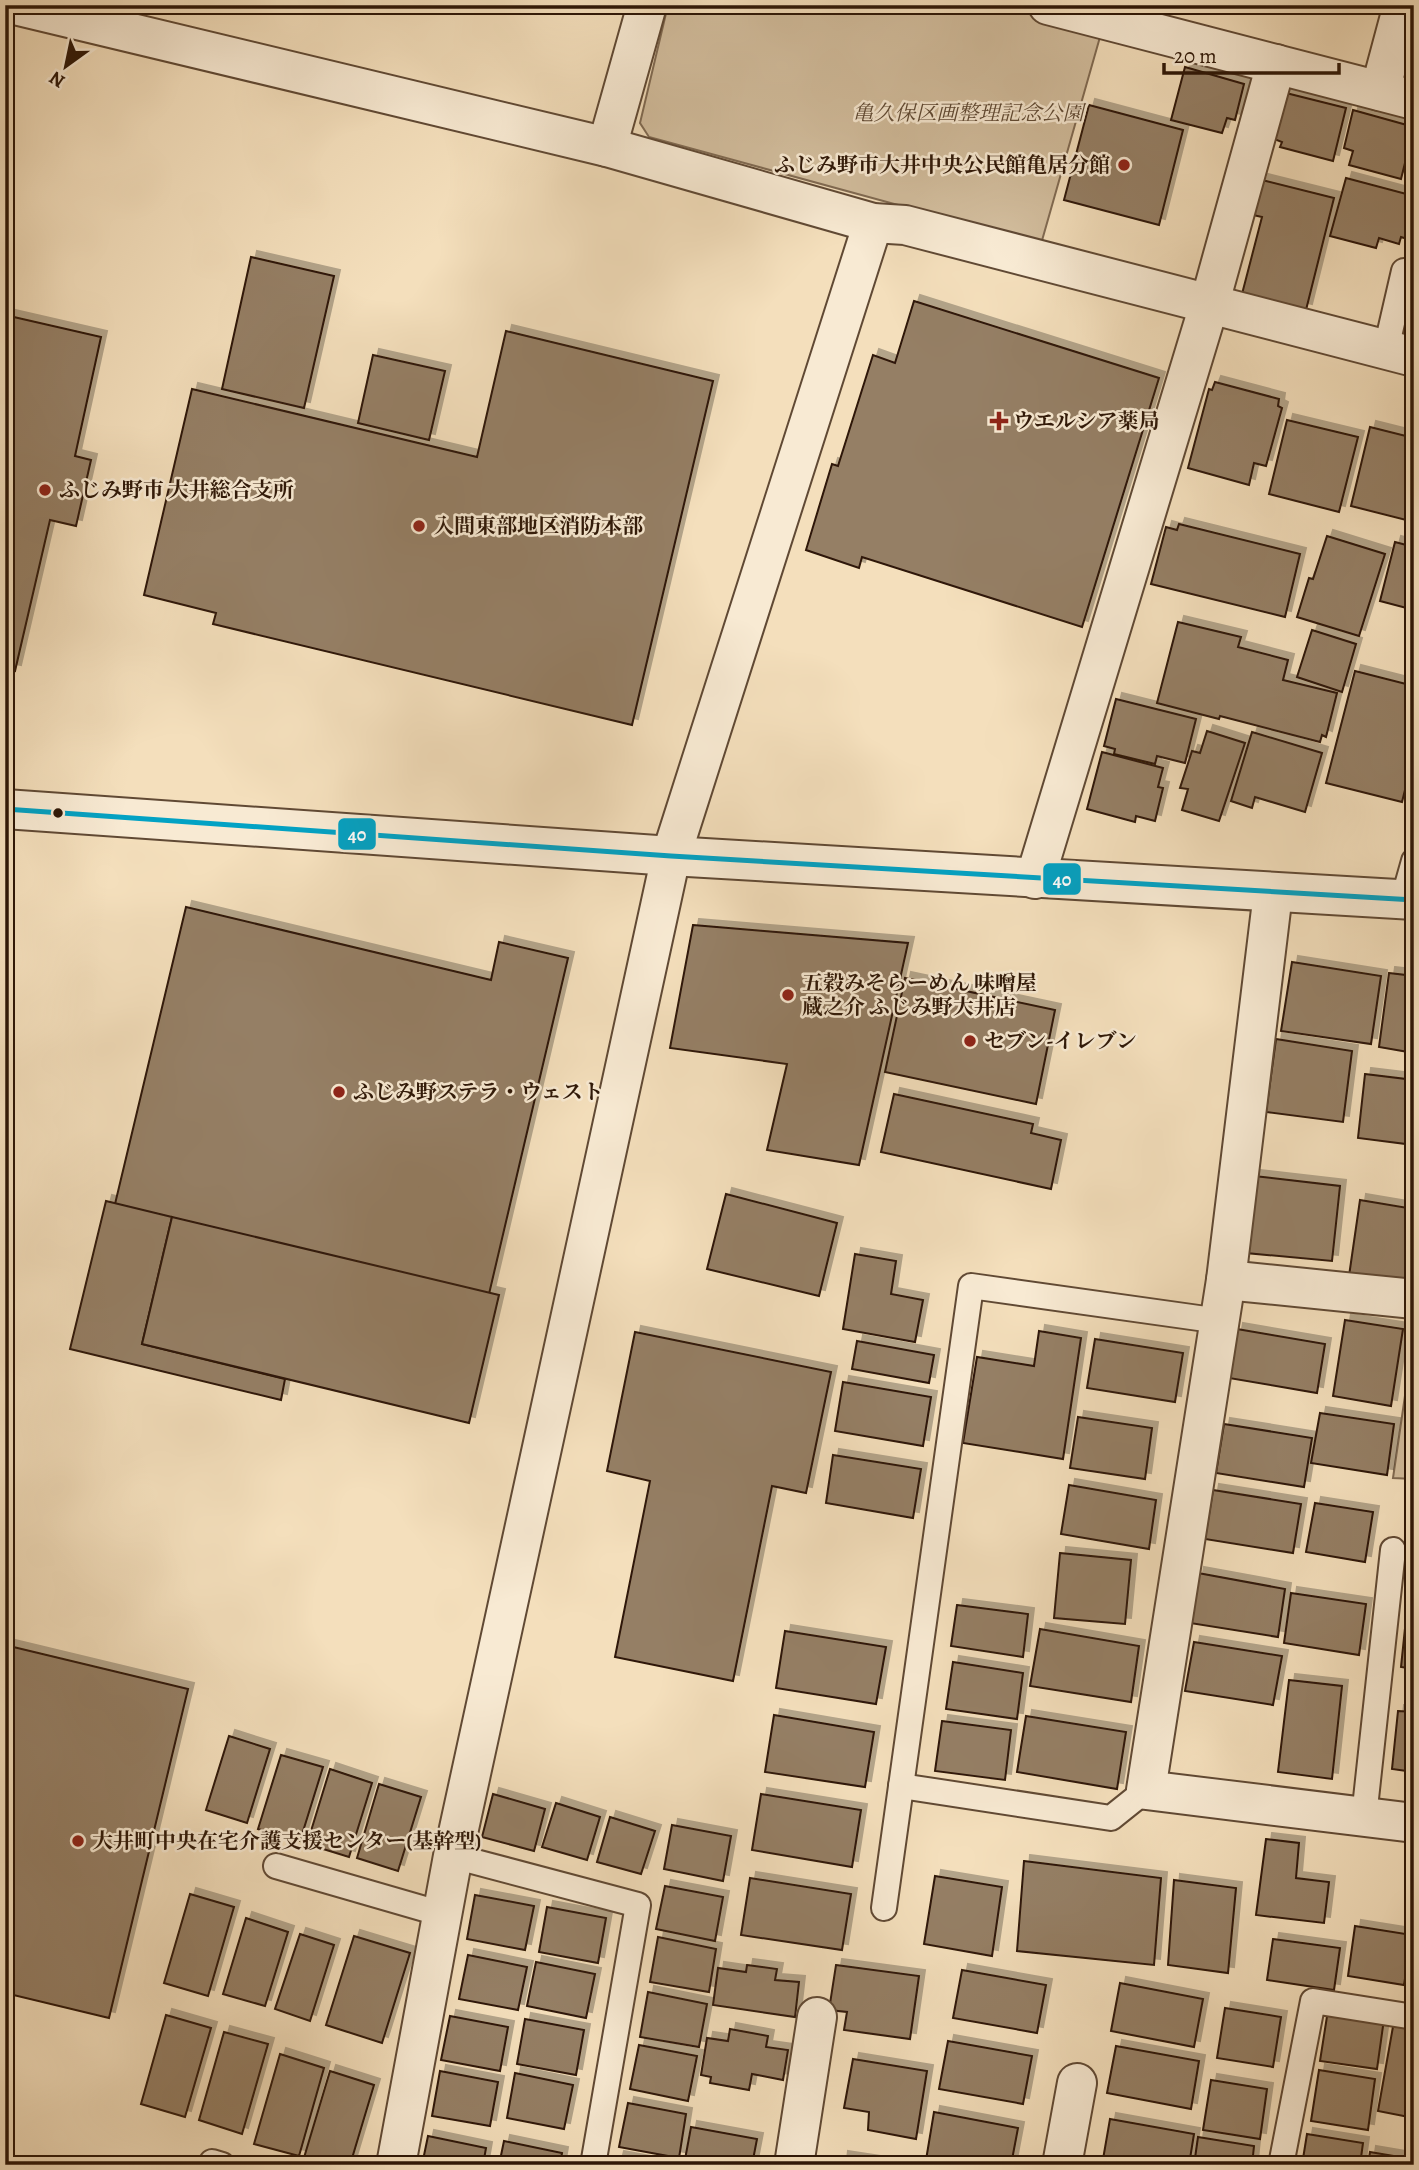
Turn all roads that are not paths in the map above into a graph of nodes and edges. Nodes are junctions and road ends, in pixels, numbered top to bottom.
1 (15, 5) edge
2 (647, 5) edge
3 (1048, 5) edge
4 (1403, 5) edge
5 (1276, 64) junction
6 (1397, 95) edge
7 (607, 147) junction
8 (873, 223) junction
9 (1404, 271) dead end
10 (1210, 302) junction
11 (1400, 353) edge
12 (5, 809) edge
13 (671, 856) junction
14 (1414, 861) edge
15 (1035, 879) junction
16 (1273, 893) junction
17 (1408, 900) edge
18 (1226, 1280) junction
19 (1414, 1299) edge
20 (1220, 1321) junction
21 (1393, 1550) dead end
22 (901, 1786) junction
23 (1146, 1790) junction
24 (1364, 1817) junction
25 (1414, 1823) edge
26 (453, 1856) junction
27 (276, 1866) dead end
28 (884, 1908) dead end
29 (442, 1914) junction
30 (817, 2017) dead end
31 (1414, 2017) edge
32 (1077, 2083) dead end
33 (396, 2165) edge
34 (593, 2165) edge
35 (794, 2165) edge
36 (1062, 2165) edge
37 (1281, 2165) edge

1 - 7 street
2 - 7 street
3 - 5 street
4 - 6 street
5 - 6 street
5 - 10 street
7 - 8 street
8 - 10 street
8 - 13 street
9 - 11 lane
10 - 11 street
10 - 15 street
12 - 13 street
13 - 15 street
13 - 26 street
14 - 17 lane
15 - 16 street
16 - 17 street
16 - 18 street
18 - 19 street
18 - 20 street
20 - 22 lane
20 - 23 street
21 - 24 lane
22 - 23 lane
22 - 28 lane
23 - 24 street
24 - 25 street
26 - 29 street
26 - 34 lane
27 - 29 lane
29 - 33 street
30 - 35 street
31 - 37 lane
32 - 36 street

